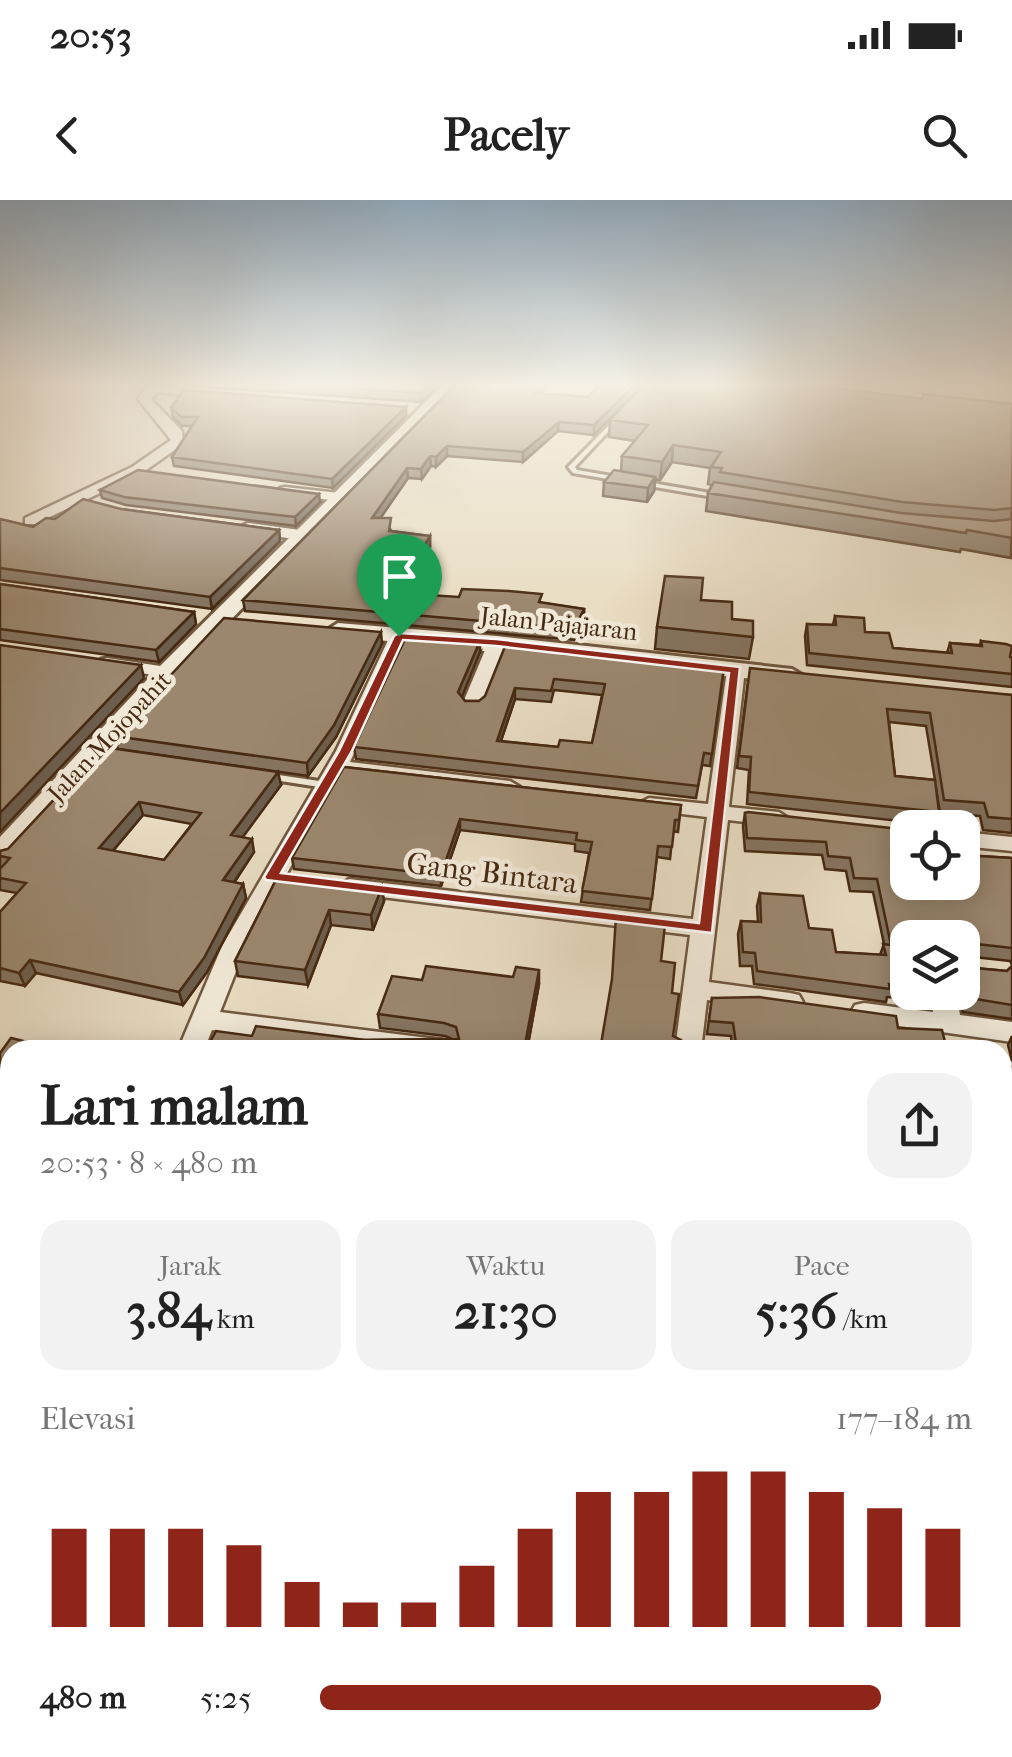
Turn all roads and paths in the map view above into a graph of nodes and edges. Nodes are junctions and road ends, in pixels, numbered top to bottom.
1 (156, 457) edge
2 (375, 457) edge
3 (580, 457) edge
4 (137, 470) junction
5 (156, 473) edge
6 (272, 489) edge
7 (339, 497) junction
8 (726, 498) edge
9 (76, 499) junction
10 (101, 506) edge
11 (30, 520) dead end
12 (233, 526) edge
13 (300, 535) junction
14 (210, 618) junction
15 (255, 622) edge
16 (309, 628) edge
17 (399, 636) junction
18 (496, 642) junction
19 (92, 661) edge
20 (736, 670) junction
21 (166, 672) junction
22 (815, 678) edge
23 (472, 705) edge
24 (249, 774) edge
25 (331, 776) junction
26 (533, 790) edge
27 (624, 801) edge
28 (720, 813) junction
29 (795, 821) edge
30 (980, 841) edge
31 (1012, 844) edge
32 (0, 854) edge
33 (331, 884) edge
34 (706, 929) junction
35 (696, 989) junction
36 (946, 1010) edge
37 (202, 1019) junction
38 (948, 1023) junction
39 (1012, 1032) edge
40 (195, 1040) edge
41 (366, 1040) edge
42 (689, 1040) edge

1 - 4 street
2 - 7 street, Jalan Mojopahit
3 - 8 lane
4 - 5 street
4 - 9 street
6 - 7 street
7 - 13 street, Jalan Mojopahit
9 - 10 street
9 - 11 street
12 - 13 street
13 - 14 street, Jalan Mojopahit
14 - 15 street
14 - 21 street, Jalan Mojopahit
16 - 17 street, Jalan Pajajaran
17 - 18 street, Jalan Pajajaran
17 - 25 street
18 - 20 street, Jalan Pajajaran
18 - 23 street
19 - 21 street
20 - 22 street, Jalan Pajajaran
20 - 28 street
21 - 32 street, Jalan Mojopahit
24 - 25 lane
25 - 26 street
25 - 37 street
27 - 28 street
28 - 29 street
28 - 34 street
30 - 31 street
33 - 34 street, Gang Bintara
34 - 35 street
35 - 38 street
35 - 42 street
36 - 38 street
37 - 40 street
37 - 41 street
38 - 39 street

